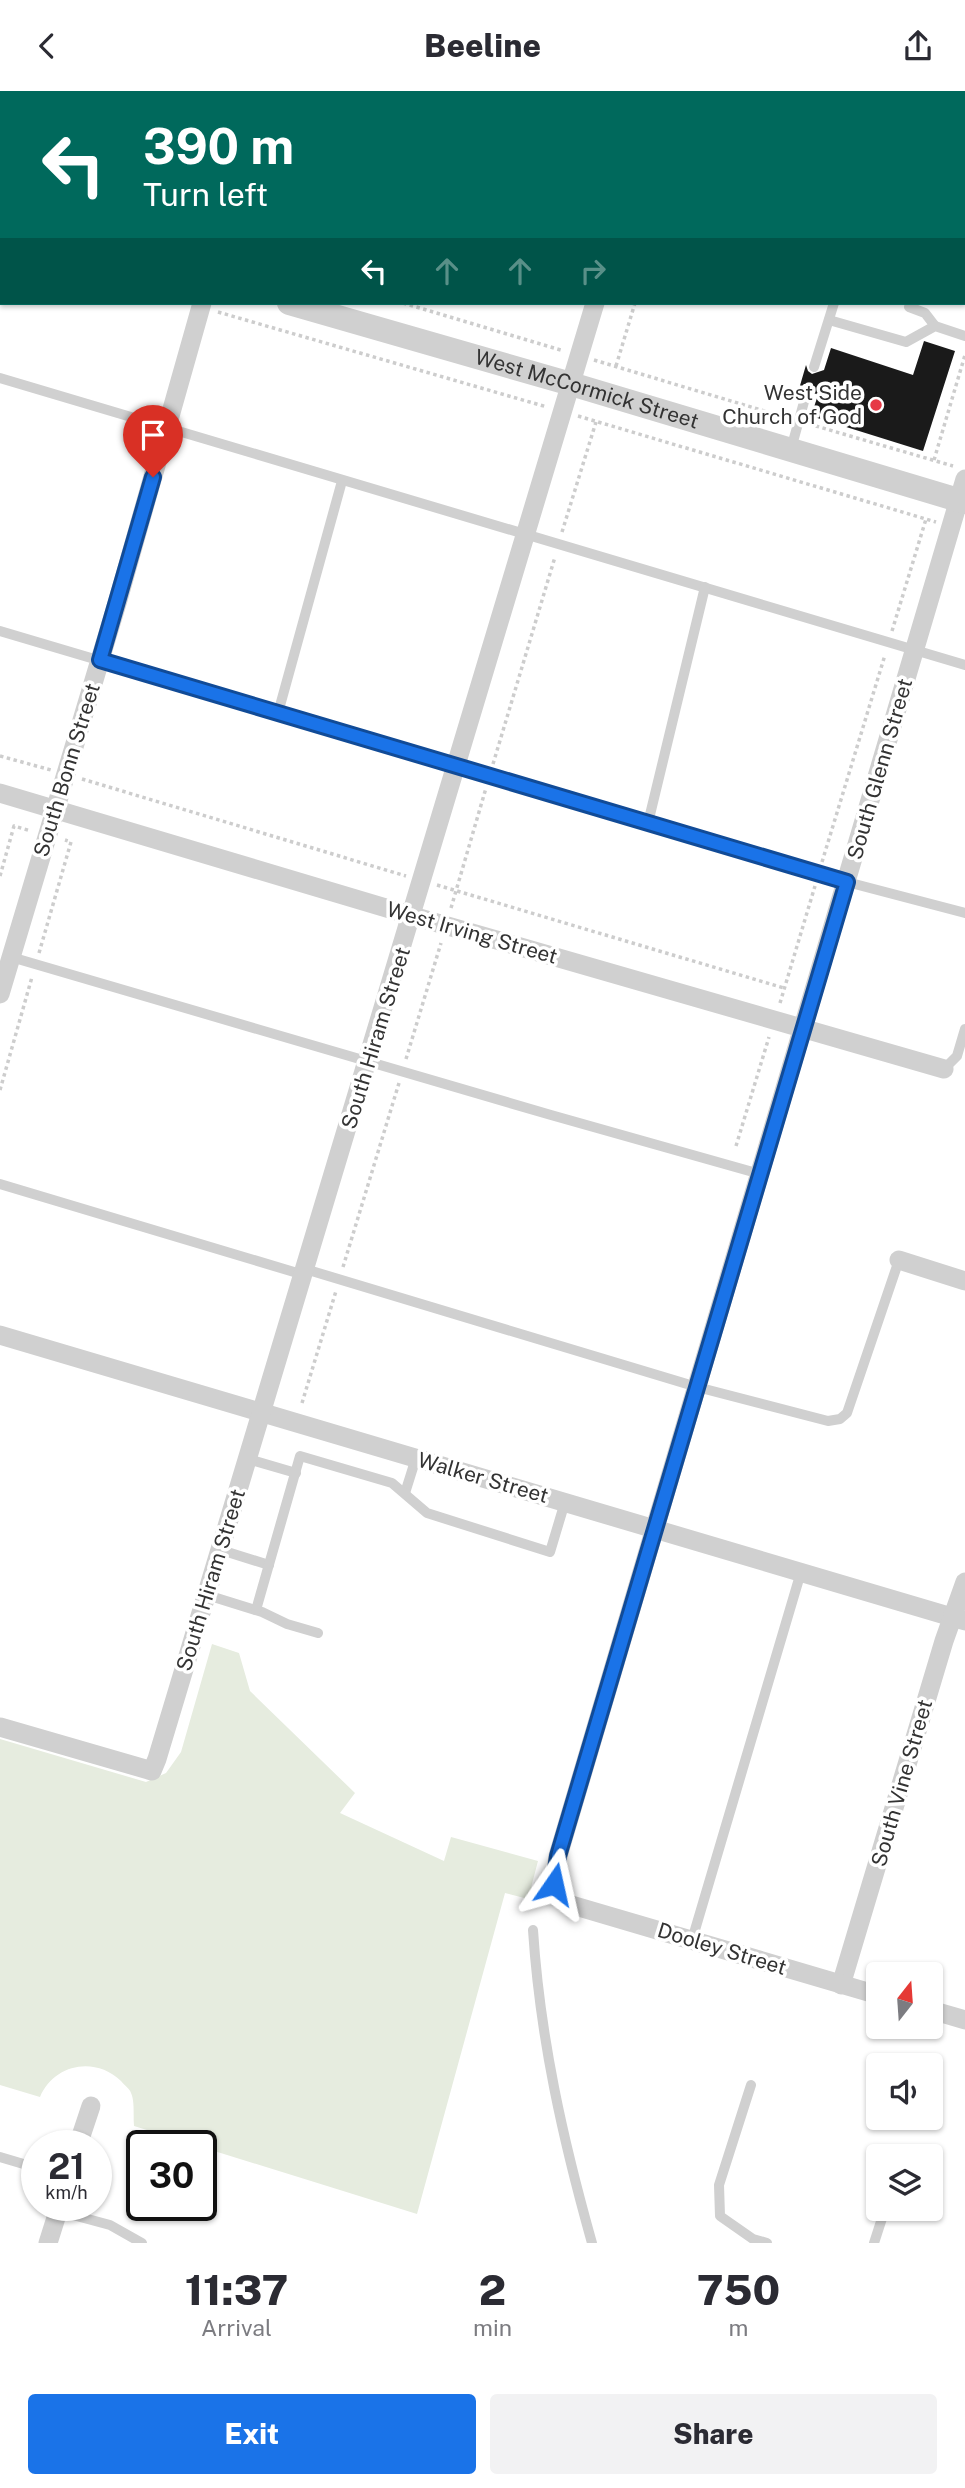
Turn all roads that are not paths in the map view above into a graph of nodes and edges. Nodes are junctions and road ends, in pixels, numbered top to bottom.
1 (201, 305) edge
2 (296, 305) edge
3 (594, 305) edge
4 (833, 305) edge
5 (909, 307) dead end
6 (829, 320) junction
7 (935, 326) junction
8 (965, 336) edge
9 (814, 367) dead end
10 (0, 378) edge
11 (571, 384) junction
12 (807, 391) dead end
13 (166, 428) junction
14 (791, 450) junction
15 (342, 481) junction
16 (961, 487) edge
17 (526, 534) junction
18 (705, 587) junction
19 (0, 631) edge
20 (915, 650) junction
21 (100, 660) junction
22 (965, 665) edge
23 (278, 713) junction
24 (457, 766) junction
25 (0, 793) edge
26 (56, 810) junction
27 (648, 823) junction
28 (847, 882) junction
29 (965, 913) edge
30 (412, 916) junction
31 (11, 957) junction
32 (0, 994) edge
33 (804, 1028) junction
34 (965, 1029) edge
35 (369, 1062) junction
36 (944, 1069) joint
37 (761, 1174) junction
38 (0, 1184) edge
39 (899, 1260) joint
40 (304, 1272) junction
41 (965, 1282) edge
42 (0, 1335) edge
43 (697, 1387) junction
44 (262, 1413) junction
45 (416, 1458) junction
46 (248, 1459) junction
47 (296, 1473) junction
48 (405, 1493) junction
49 (565, 1502) junction
50 (655, 1529) junction
51 (220, 1550) junction
52 (269, 1565) junction
53 (801, 1572) junction
54 (965, 1582) edge
55 (207, 1595) junction
56 (256, 1610) junction
57 (958, 1619) edge
58 (318, 1633) dead end
59 (0, 1727) edge
60 (565, 1903) joint
61 (533, 1930) dead end
62 (692, 1940) junction
63 (841, 1985) junction
64 (866, 1992) edge
65 (943, 2014) edge
66 (965, 2020) edge
67 (751, 2085) dead end
68 (90, 2106) dead end
69 (83, 2130) edge
70 (0, 2157) edge
71 (21, 2163) edge
72 (55, 2221) edge
73 (98, 2221) edge
74 (881, 2221) edge
75 (48, 2243) edge
76 (142, 2243) edge
77 (592, 2243) edge
78 (766, 2243) edge
79 (874, 2243) edge

1 - 13 street, South Bonn Street
2 - 11 street, West McCormick Street
3 - 11 street, South Hiram Street
4 - 6 lane
5 - 7 lane
6 - 7 lane
6 - 9 lane
7 - 8 lane
10 - 13 lane
11 - 14 street, West McCormick Street
11 - 17 street, South Hiram Street
12 - 14 lane
13 - 15 lane
13 - 21 street, South Bonn Street
14 - 16 street, West McCormick Street
15 - 17 lane
15 - 23 lane
16 - 20 street, South Glenn Street
17 - 18 lane
17 - 24 street, South Hiram Street
18 - 20 lane
18 - 27 lane
19 - 21 lane
20 - 22 lane
20 - 28 street, South Glenn Street
21 - 23 lane
21 - 26 street, South Bonn Street
23 - 24 lane
24 - 27 lane
24 - 30 street, South Hiram Street
25 - 26 street, West Irving Street
26 - 30 street, West Irving Street
26 - 31 street, South Bonn Street
27 - 28 lane
28 - 29 lane
28 - 33 street, South Glenn Street
30 - 33 street, West Irving Street
30 - 35 street, South Hiram Street
31 - 32 street, South Bonn Street
31 - 35 lane
33 - 36 street, West Irving Street
33 - 37 street, South Glenn Street
34 - 36 lane
35 - 37 lane
35 - 40 street, South Hiram Street
37 - 43 street, South Glenn Street
38 - 40 lane
39 - 41 street
39 - 43 lane
40 - 43 lane
40 - 44 street, South Hiram Street
42 - 44 street, Walker Street
43 - 50 street, South Glenn Street
44 - 45 street, Walker Street
44 - 46 street, South Hiram Street
45 - 48 lane
45 - 49 street, Walker Street
46 - 47 lane
46 - 51 street, South Hiram Street
47 - 48 lane
47 - 52 lane
48 - 49 lane
49 - 50 street, Walker Street
50 - 53 street, Walker Street
50 - 60 street, South Glenn Street
51 - 52 lane
51 - 55 street, South Hiram Street
52 - 56 lane
53 - 57 street, Walker Street
53 - 62 lane
54 - 57 street, South Vine Street
55 - 56 lane
55 - 59 street, South Hiram Street
56 - 58 lane
57 - 63 street, South Vine Street
60 - 62 street, Dooley Street
61 - 77 lane
62 - 63 street, Dooley Street
63 - 64 street, Dooley Street
65 - 66 street
67 - 78 lane
68 - 69 street
70 - 71 lane
72 - 75 street
73 - 76 lane
74 - 79 lane

